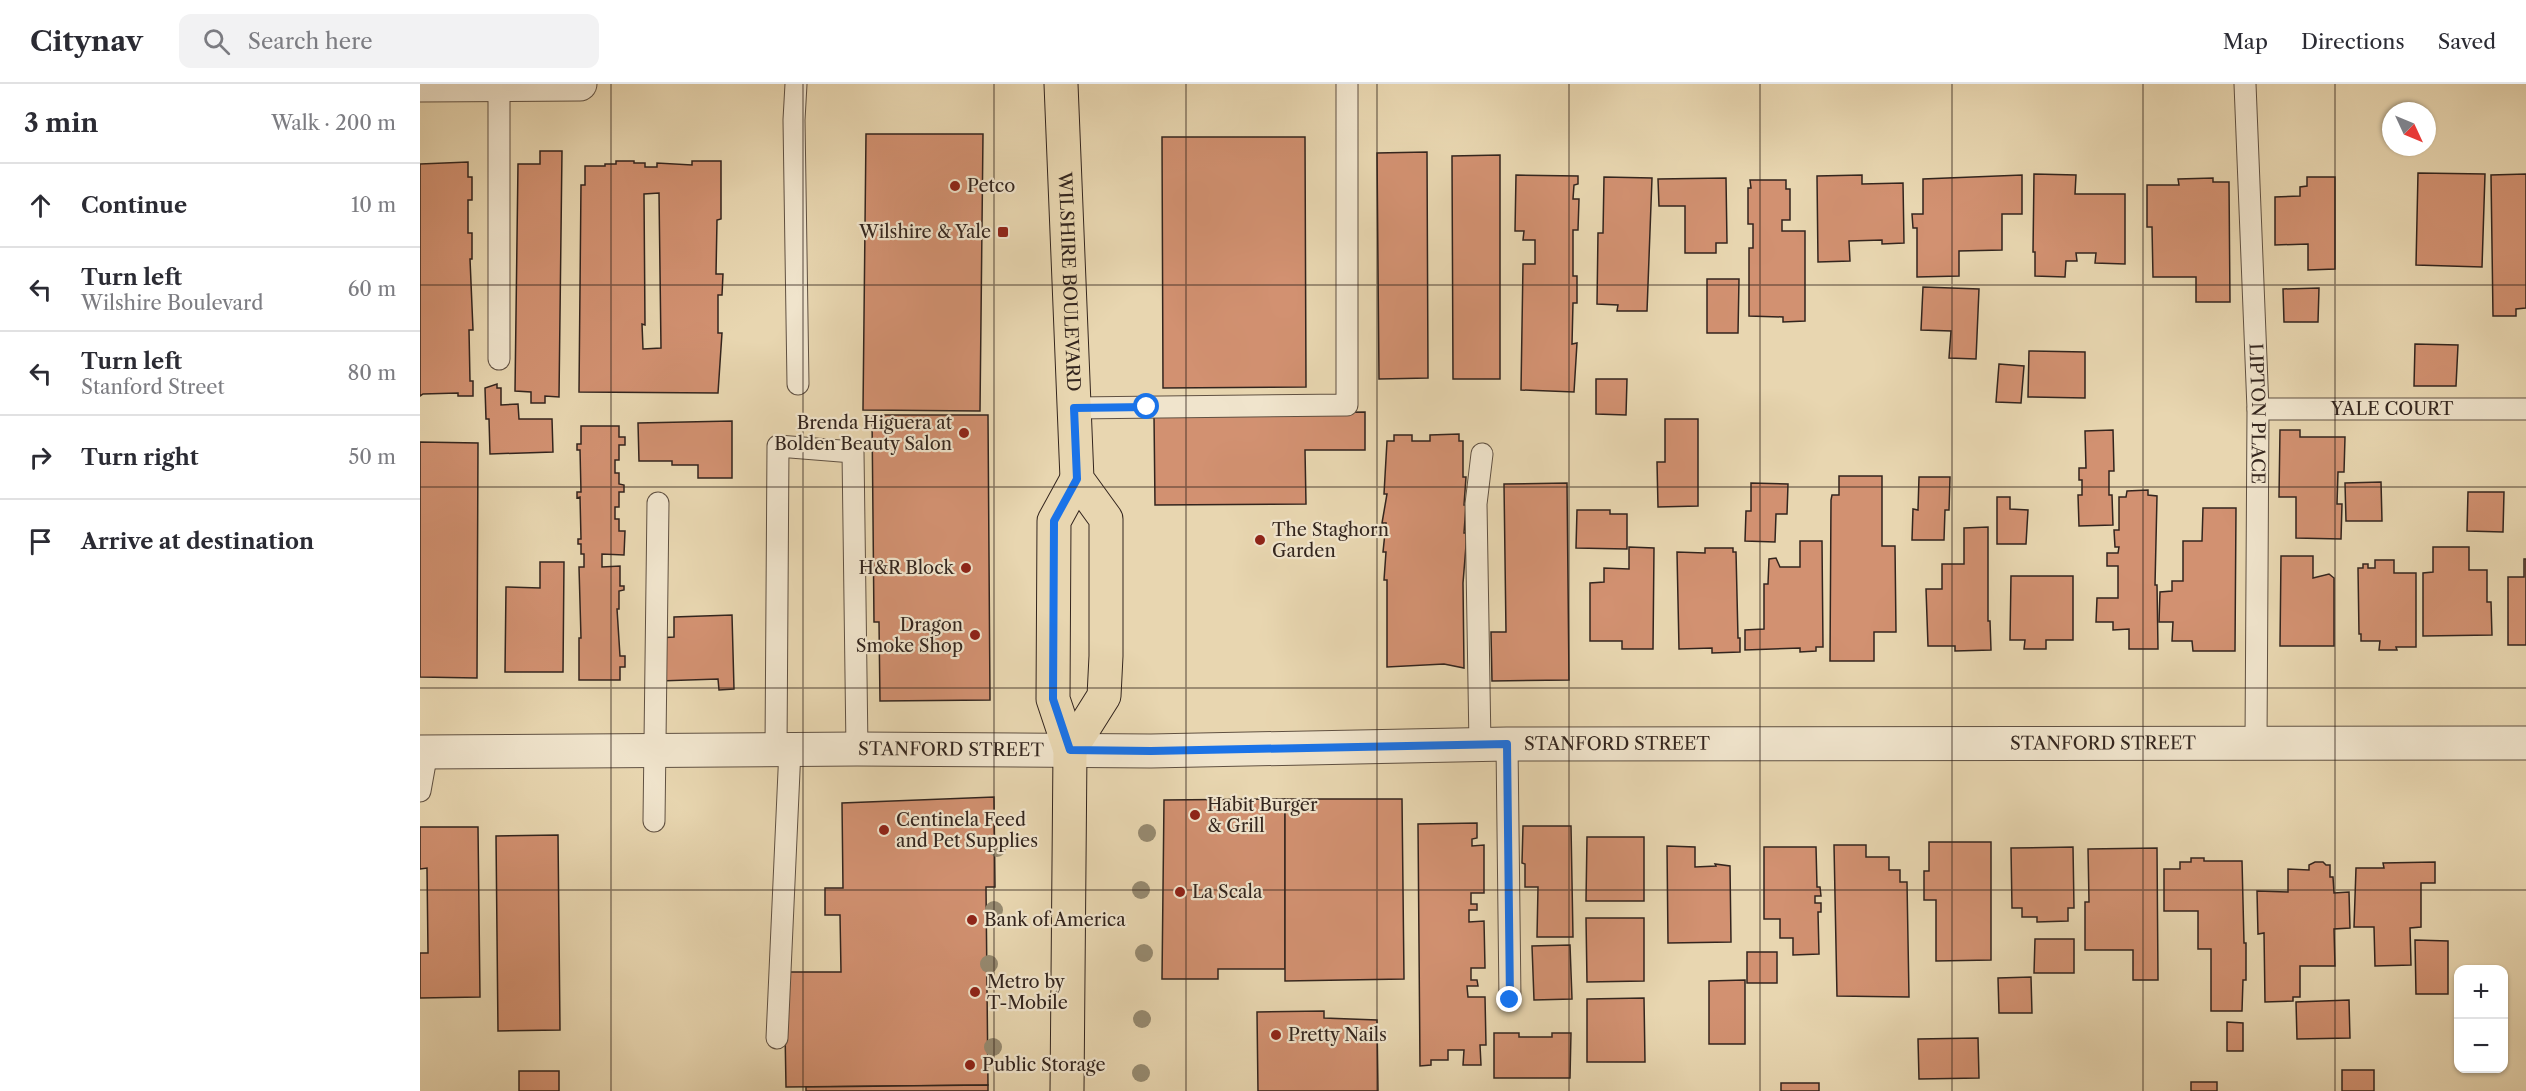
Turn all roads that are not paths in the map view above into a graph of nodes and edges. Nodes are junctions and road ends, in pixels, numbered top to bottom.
1 (499, 84) edge
2 (580, 84) edge
3 (796, 84) edge
4 (1061, 84) edge
5 (1347, 84) edge
6 (2245, 84) edge
7 (420, 85) edge
8 (499, 359) dead end
9 (798, 384) dead end
10 (1074, 408) junction
11 (2258, 409) junction
12 (2526, 409) edge
13 (1482, 454) dead end
14 (1077, 479) junction
15 (658, 503) dead end
16 (2256, 743) junction
17 (2526, 743) edge
18 (1493, 745) junction
19 (783, 749) junction
20 (857, 749) junction
21 (1070, 750) junction
22 (424, 752) edge
23 (655, 752) junction
24 (420, 791) edge
25 (654, 821) dead end
26 (1510, 1000) dead end
27 (777, 1038) dead end
28 (1067, 1091) edge

1 - 2 street
1 - 7 street
1 - 8 lane
3 - 9 lane
4 - 10 main road, WILSHIRE BOULEVARD
5 - 10 lane
6 - 11 lane, LIPTON PLACE
10 - 14 main road, WILSHIRE BOULEVARD
11 - 12 lane, YALE COURT
11 - 16 lane, LIPTON PLACE
13 - 18 lane
14 - 21 main road
14 - 21 main road
15 - 23 lane
16 - 17 street, STANFORD STREET
16 - 18 street, STANFORD STREET
18 - 21 street, STANFORD STREET
18 - 26 lane
19 - 20 street, STANFORD STREET
19 - 20 lane
19 - 23 street, STANFORD STREET
19 - 27 lane
20 - 21 street, STANFORD STREET
21 - 28 main road
22 - 23 street, STANFORD STREET
22 - 24 lane
23 - 25 lane

